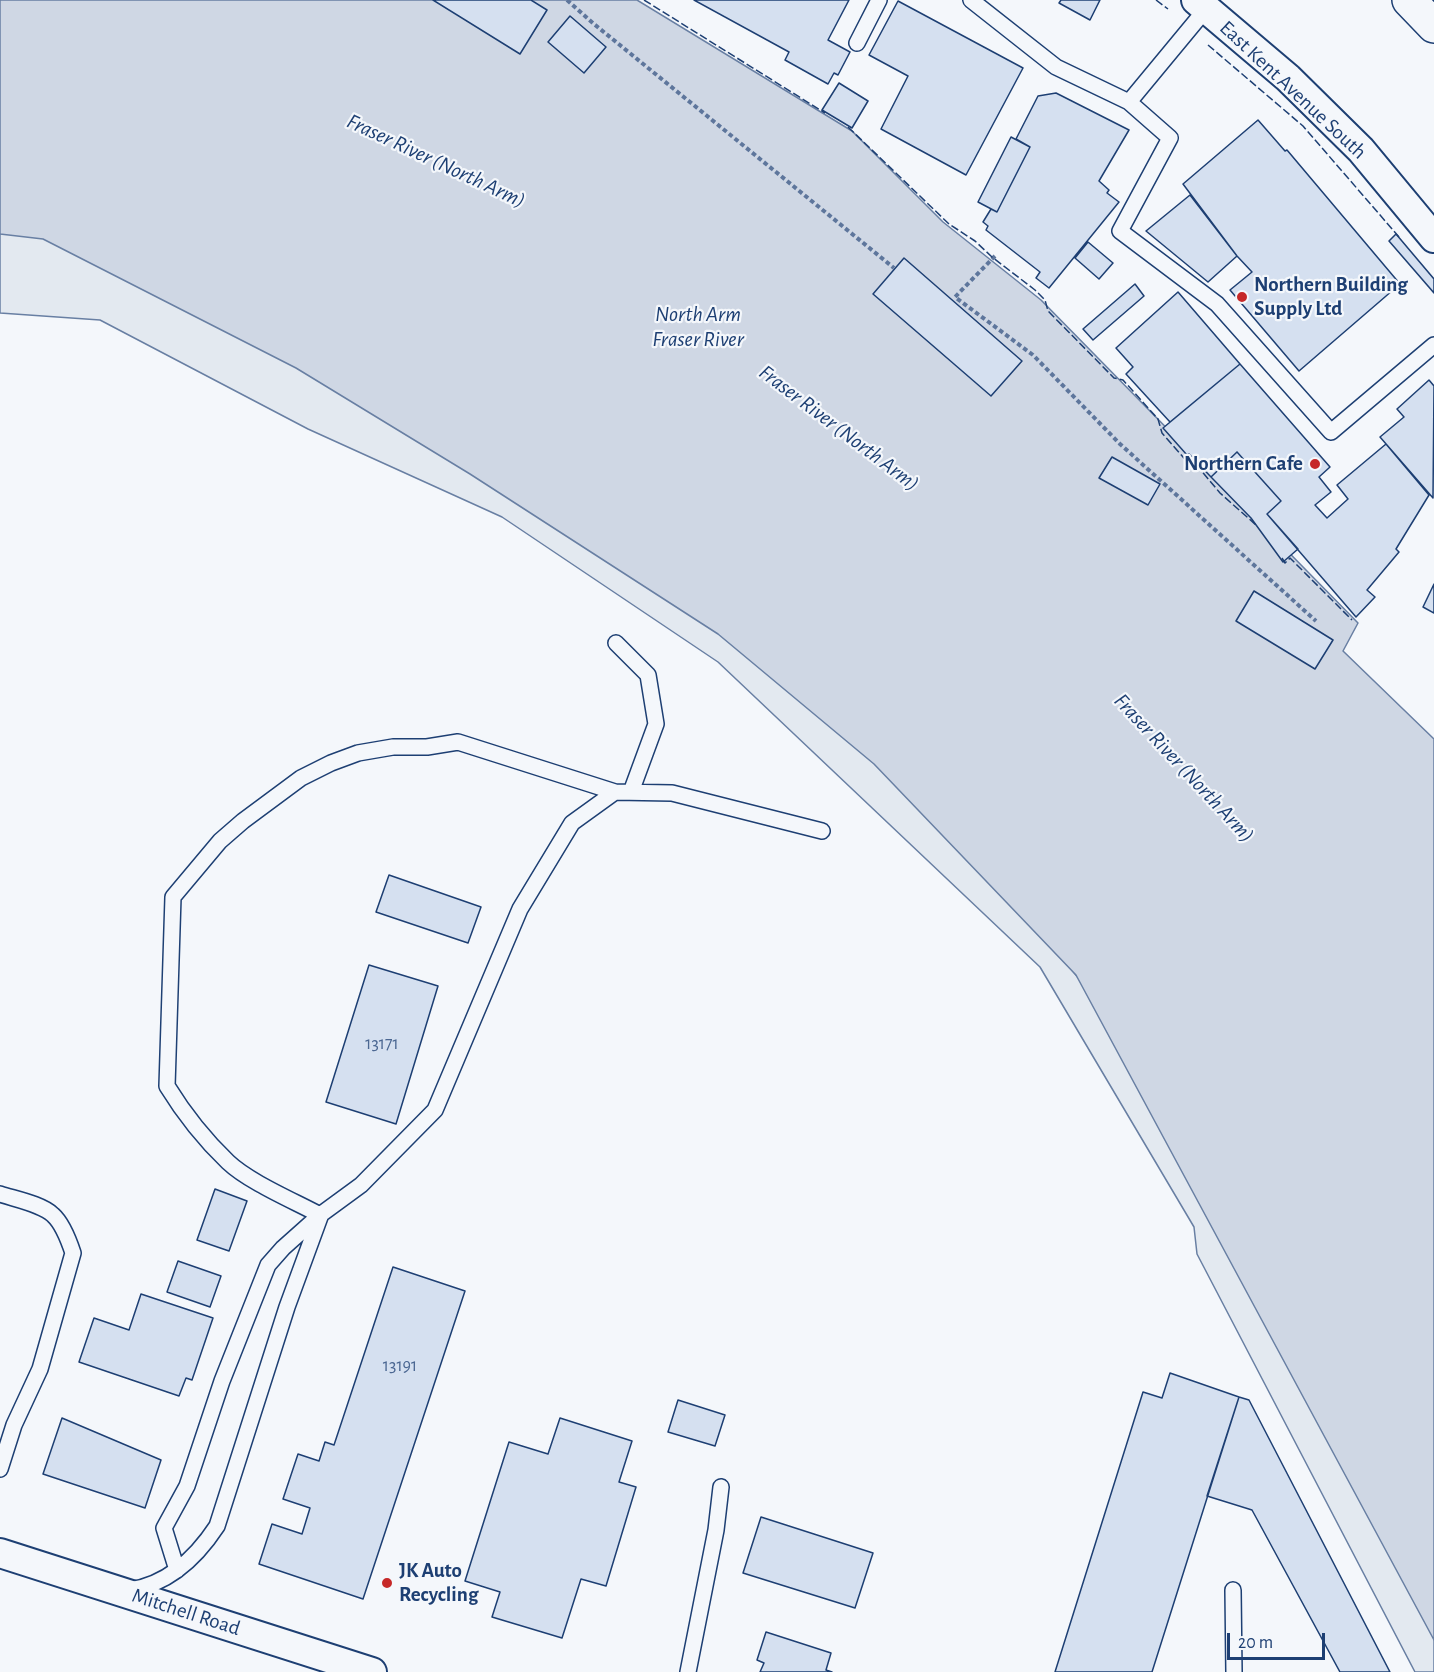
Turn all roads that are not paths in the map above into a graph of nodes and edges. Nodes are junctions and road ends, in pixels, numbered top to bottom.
1 (879, 0) edge
2 (971, 0) edge
3 (1409, 0) edge
4 (1201, 4) edge
5 (1434, 26) edge
6 (857, 43) dead end
7 (1129, 102) junction
8 (1434, 238) edge
9 (1434, 345) edge
10 (616, 643) dead end
11 (623, 792) junction
12 (822, 831) dead end
13 (0, 1194) edge
14 (321, 1215) junction
15 (0, 1469) edge
16 (721, 1487) dead end
17 (0, 1552) edge
18 (177, 1570) junction
19 (1233, 1590) dead end
20 (121, 1591) junction
21 (372, 1672) edge
22 (688, 1672) edge
23 (1234, 1672) edge

1 - 6 lane
2 - 7 lane
3 - 5 street
4 - 7 lane
4 - 8 street, East Kent Avenue South
7 - 9 lane
10 - 11 lane
11 - 12 lane
11 - 14 lane
11 - 14 lane
13 - 15 lane
14 - 18 lane
14 - 18 lane
16 - 22 lane
17 - 20 street, Mitchell Road
18 - 20 lane
19 - 23 lane
20 - 21 street, Mitchell Road

